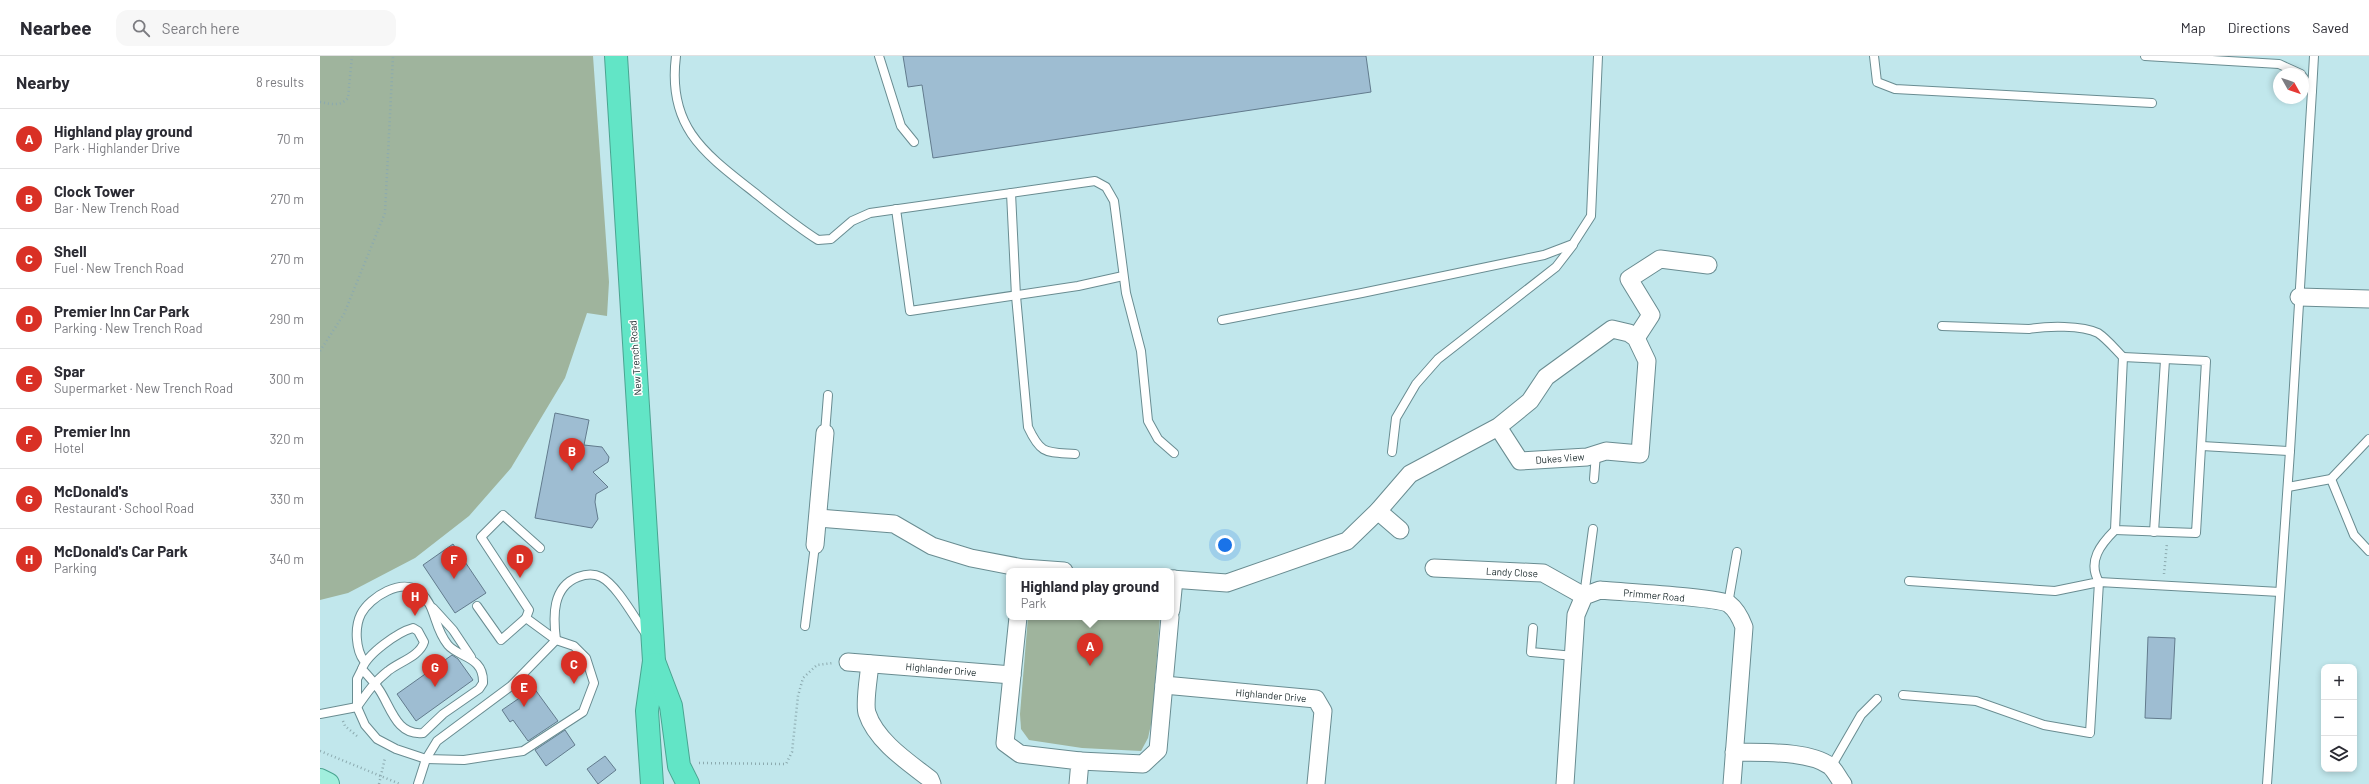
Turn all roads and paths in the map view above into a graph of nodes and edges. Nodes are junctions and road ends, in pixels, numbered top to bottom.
1 (352, 56) edge
2 (393, 56) edge
3 (616, 56) edge
4 (676, 56) edge
5 (879, 56) edge
6 (1598, 56) edge
7 (1874, 56) edge
8 (2145, 56) edge
9 (2314, 56) edge
10 (2288, 68) edge
11 (2309, 86) edge
12 (2312, 91) junction
13 (320, 102) edge
14 (2152, 103) dead end
15 (914, 142) dead end
16 (1011, 193) junction
17 (896, 209) junction
18 (1573, 244) junction
19 (1708, 265) dead end
20 (1124, 276) junction
21 (1016, 296) junction
22 (2299, 297) junction
23 (2369, 299) edge
24 (1222, 320) dead end
25 (1942, 326) dead end
26 (1636, 338) junction
27 (320, 351) edge
28 (2123, 357) junction
29 (2165, 360) junction
30 (828, 395) dead end
31 (1498, 427) junction
32 (825, 433) joint
33 (2369, 439) edge
34 (2202, 446) junction
35 (2290, 451) junction
36 (1392, 452) dead end
37 (1174, 453) dead end
38 (1075, 454) dead end
39 (1596, 454) junction
40 (1594, 479) dead end
41 (2330, 479) junction
42 (2288, 488) junction
43 (1378, 511) junction
44 (818, 518) junction
45 (1593, 529) dead end
46 (1400, 530) dead end
47 (2115, 530) junction
48 (2154, 532) junction
49 (2167, 532) junction
50 (815, 545) joint
51 (540, 548) dead end
52 (2369, 551) edge
53 (1737, 552) dead end
54 (1017, 568) edge
55 (1434, 568) dead end
56 (1174, 579) edge
57 (1909, 581) dead end
58 (2099, 582) junction
59 (2163, 586) junction
60 (2280, 592) junction
61 (1584, 596) junction
62 (1728, 604) junction
63 (477, 606) dead end
64 (433, 608) junction
65 (526, 618) junction
66 (1018, 620) edge
67 (1170, 620) edge
68 (804, 626) dead end
69 (1533, 628) dead end
70 (556, 640) junction
71 (654, 652) junction
72 (1574, 656) junction
73 (471, 657) junction
74 (848, 662) joint
75 (870, 664) junction
76 (363, 665) junction
77 (1012, 675) junction
78 (374, 683) junction
79 (1164, 685) junction
80 (1903, 695) dead end
81 (1877, 699) dead end
82 (357, 707) junction
83 (320, 714) edge
84 (320, 751) edge
85 (1734, 752) junction
86 (426, 759) junction
87 (1080, 762) junction
88 (698, 763) dead end
89 (1831, 767) junction
90 (320, 780) edge
91 (328, 784) edge
92 (400, 784) edge
93 (418, 784) edge
94 (652, 784) edge
95 (688, 784) edge
96 (932, 784) edge
97 (1078, 784) edge
98 (1316, 784) edge
99 (1565, 784) edge
100 (1732, 784) edge
101 (1843, 784) edge
102 (2267, 784) edge

1 - 13 path
2 - 27 path
3 - 71 highway, New Trench Road
4 - 17 lane
5 - 15 lane
6 - 18 lane
7 - 14 lane
8 - 10 lane
9 - 12 lane
11 - 12 lane
12 - 22 lane
16 - 17 lane
16 - 20 lane
16 - 21 lane
17 - 21 lane
18 - 24 lane
18 - 36 lane
19 - 26 street
20 - 21 lane
20 - 37 lane
21 - 38 lane
22 - 23 street
22 - 35 lane
25 - 28 lane
26 - 31 street
26 - 39 street, Dukes View
28 - 29 lane
28 - 47 lane
29 - 34 lane
29 - 48 lane
30 - 32 lane
31 - 39 street, Dukes View
31 - 43 street
32 - 44 street
33 - 41 lane
34 - 35 lane
34 - 49 lane
35 - 42 lane
39 - 40 lane
41 - 42 lane
41 - 52 lane
42 - 60 lane
43 - 46 street
43 - 56 street
44 - 50 street
44 - 54 street
45 - 61 lane
47 - 48 lane
47 - 58 lane
48 - 49 lane
49 - 59 path
50 - 68 lane
51 - 65 lane
53 - 62 lane
55 - 61 street, Landy Close
57 - 58 lane
58 - 59 lane
58 - 80 lane
59 - 60 lane
60 - 102 lane
61 - 62 street, Primmer Road
61 - 72 street
62 - 85 street
63 - 65 lane
64 - 73 lane
64 - 73 lane
64 - 76 lane
65 - 70 lane
66 - 77 street
67 - 79 street
69 - 72 lane
70 - 71 lane
70 - 86 lane
70 - 86 lane
71 - 94 highway, New Trench Road
71 - 95 highway, New Trench Road
72 - 99 street
73 - 78 lane
74 - 75 street, Highlander Drive
74 - 88 path
75 - 77 street, Highlander Drive
75 - 96 street
76 - 78 lane
76 - 78 lane
76 - 82 lane
77 - 87 street
78 - 82 lane
79 - 87 street
79 - 98 street, Highlander Drive
81 - 89 lane
82 - 83 lane
82 - 86 lane
84 - 92 path
85 - 89 street
85 - 100 street
86 - 93 lane
87 - 97 street
89 - 101 street
90 - 91 main road

